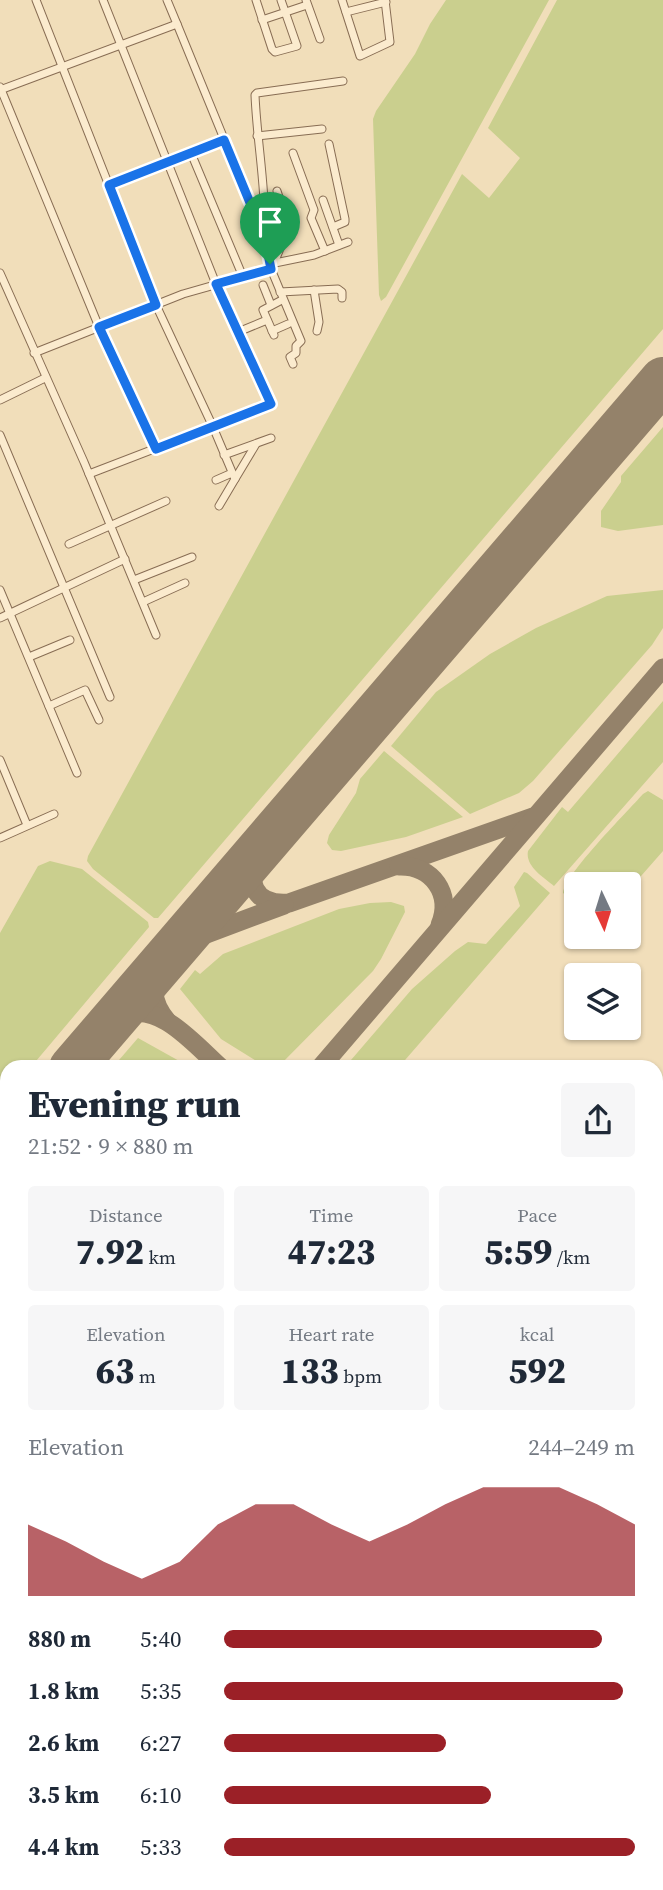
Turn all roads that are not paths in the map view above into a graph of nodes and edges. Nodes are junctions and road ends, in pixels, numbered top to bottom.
1 (36, 0) edge
2 (103, 0) edge
3 (167, 0) edge
4 (256, 0) edge
5 (281, 0) edge
6 (342, 0) edge
7 (386, 1) edge
8 (307, 2) edge
9 (285, 12) junction
10 (346, 12) junction
11 (262, 20) junction
12 (177, 24) junction
13 (320, 39) dead end
14 (120, 45) junction
15 (62, 67) junction
16 (343, 81) dead end
17 (0, 89) edge
18 (322, 129) dead end
19 (257, 136) junction
20 (224, 140) junction
21 (329, 144) dead end
22 (191, 153) junction
23 (293, 153) dead end
24 (167, 163) junction
25 (109, 185) junction
26 (277, 191) dead end
27 (323, 200) dead end
28 (333, 227) junction
29 (265, 239) junction
30 (348, 242) dead end
31 (339, 245) junction
32 (325, 251) junction
33 (271, 265) junction
34 (0, 273) edge
35 (243, 277) junction
36 (216, 284) junction
37 (262, 285) dead end
38 (314, 290) junction
39 (280, 292) junction
40 (342, 298) dead end
41 (280, 301) dead end
42 (156, 305) junction
43 (271, 305) junction
44 (267, 320) junction
45 (288, 324) dead end
46 (99, 327) junction
47 (317, 331) dead end
48 (238, 332) junction
49 (34, 353) junction
50 (293, 364) dead end
51 (45, 378) junction
52 (0, 400) edge
53 (213, 427) junction
54 (0, 435) edge
55 (271, 438) dead end
56 (256, 443) junction
57 (156, 449) junction
58 (225, 455) junction
59 (89, 474) junction
60 (233, 476) junction
61 (216, 480) dead end
62 (166, 501) dead end
63 (219, 506) dead end
64 (110, 525) junction
65 (69, 544) dead end
66 (192, 557) dead end
67 (125, 559) junction
68 (134, 580) junction
69 (185, 583) dead end
70 (65, 587) junction
71 (0, 590) edge
72 (143, 601) junction
73 (10, 613) junction
74 (0, 618) edge
75 (156, 635) dead end
76 (70, 640) dead end
77 (29, 657) junction
78 (110, 697) dead end
79 (49, 706) junction
80 (99, 720) dead end
81 (0, 760) edge
82 (77, 773) dead end
83 (54, 814) dead end
84 (27, 825) junction
85 (0, 838) edge

1 - 15 street
2 - 14 street
3 - 12 street
4 - 11 street
5 - 9 street
6 - 10 street
7 - 10 street
7 - 10 street
8 - 9 street
8 - 13 street
9 - 11 street
9 - 11 street
12 - 14 street
12 - 20 street
14 - 15 street
14 - 24 street
15 - 17 street
15 - 25 street
16 - 19 street
17 - 46 street
18 - 19 street
19 - 29 street
20 - 22 street
20 - 29 street
21 - 28 street
22 - 24 street
22 - 35 street
23 - 32 street
24 - 25 street
24 - 36 street
25 - 42 street
26 - 33 street
27 - 28 street
28 - 31 street
29 - 33 street
30 - 31 street
31 - 32 street
32 - 33 street
33 - 35 street
33 - 39 street
34 - 49 street
35 - 36 street
36 - 42 street
36 - 48 street
37 - 43 street
38 - 39 street
38 - 40 street
38 - 47 street
39 - 50 street
41 - 43 street
42 - 46 street
42 - 53 street
43 - 44 street
44 - 45 street
44 - 48 street
46 - 49 street
46 - 57 street
48 - 53 street
49 - 51 street
51 - 52 street
51 - 59 street
53 - 57 street
53 - 58 street
54 - 70 street
55 - 56 street
56 - 58 street
56 - 60 street
57 - 59 street
58 - 60 street
59 - 64 street
60 - 61 street
60 - 63 street
62 - 64 street
64 - 65 street
64 - 67 street
66 - 68 street
67 - 68 street
67 - 70 street
68 - 72 street
69 - 72 street
70 - 73 street
70 - 78 street
71 - 73 street
72 - 75 street
73 - 74 street
73 - 77 street
76 - 77 street
77 - 79 street
79 - 80 street
79 - 82 street
81 - 84 street
83 - 84 street
84 - 85 street

